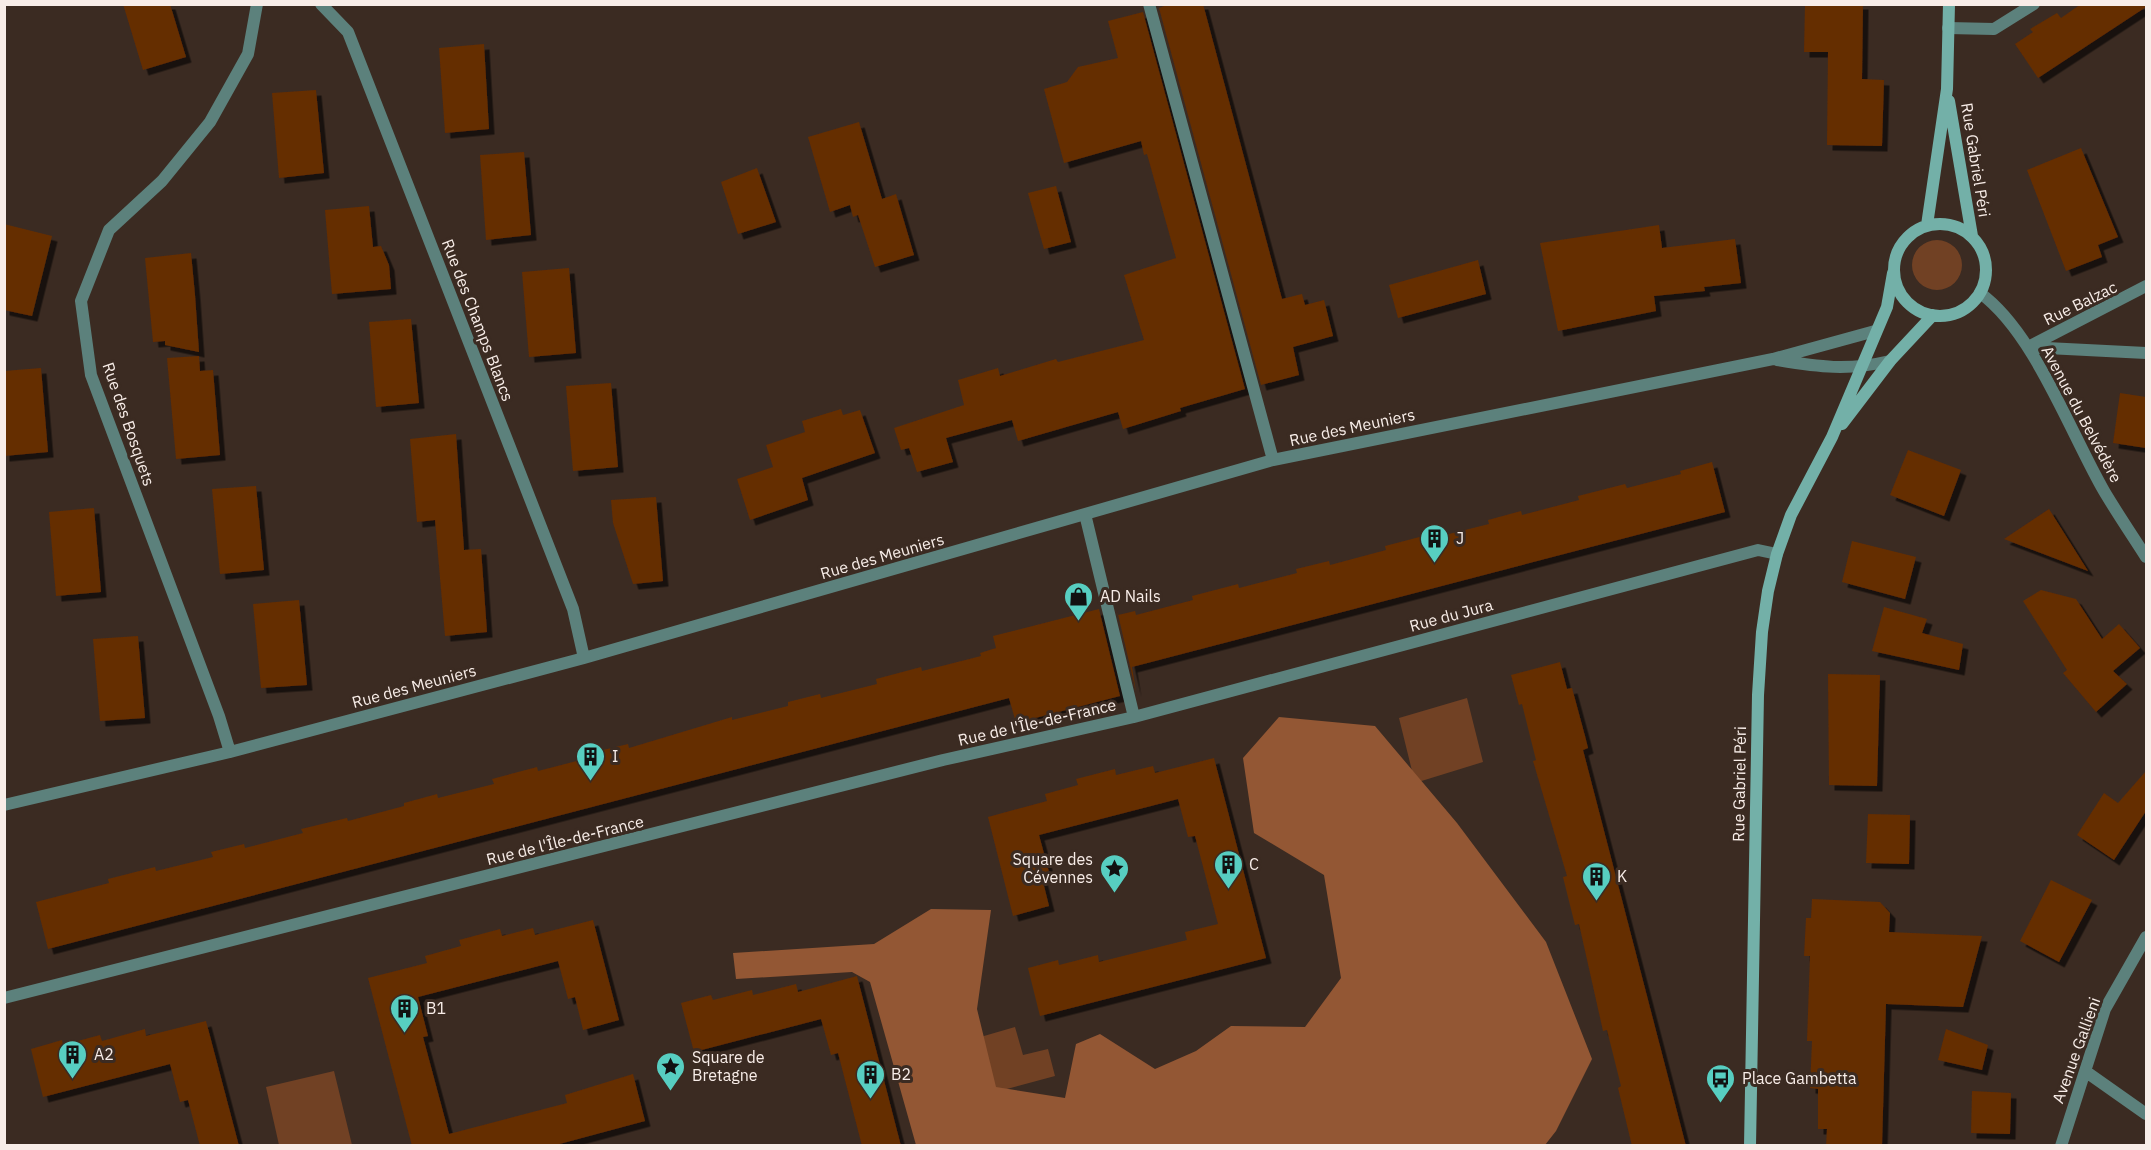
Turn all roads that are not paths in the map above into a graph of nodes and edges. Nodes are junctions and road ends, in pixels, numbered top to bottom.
1 (257, 4) edge
2 (321, 4) edge
3 (1149, 4) edge
4 (1949, 4) edge
5 (2034, 4) edge
6 (1948, 28) junction
7 (1947, 89) junction
8 (1927, 225) junction
9 (1972, 236) junction
10 (1893, 273) junction
11 (2146, 286) edge
12 (1980, 293) junction
13 (1933, 315) junction
14 (1875, 331) junction
15 (2028, 347) junction
16 (2146, 353) edge
17 (1773, 359) junction
18 (1890, 361) junction
19 (1859, 368) junction
20 (1832, 436) junction
21 (1273, 460) junction
22 (1085, 514) junction
23 (1777, 554) junction
24 (2146, 557) edge
25 (585, 658) junction
26 (1134, 717) junction
27 (230, 752) junction
28 (4, 805) edge
29 (2146, 937) edge
30 (4, 998) edge
31 (2085, 1071) junction
32 (2146, 1114) edge
33 (1750, 1146) edge
34 (2061, 1146) edge

1 - 27 street, Rue des Bosquets
2 - 25 street, Rue des Champs Blancs
3 - 21 street
4 - 6 street, Rue Gabriel Péri
5 - 6 street
6 - 7 street, Rue Gabriel Péri
7 - 8 street, Rue Gabriel Péri
7 - 9 street, Rue Gabriel Péri
8 - 9 street
8 - 10 street
9 - 12 street
10 - 13 street
10 - 14 street, Rue Gabriel Péri
11 - 15 street, Rue Balzac
12 - 13 street
12 - 15 street, Avenue du Belvédère
13 - 18 street, Rue Gabriel Péri
14 - 17 street, Rue des Meuniers
14 - 19 street, Rue Gabriel Péri
15 - 16 street
15 - 24 street, Avenue du Belvédère
17 - 19 street, Rue des Meuniers
17 - 21 street, Rue des Meuniers
18 - 19 street, Rue des Meuniers
18 - 20 street, Rue Gabriel Péri
19 - 20 street, Rue Gabriel Péri
20 - 23 street, Rue Gabriel Péri
21 - 22 street, Rue des Meuniers
22 - 25 street, Rue des Meuniers
22 - 26 street
23 - 26 street, Rue du Jura
23 - 33 street, Rue Gabriel Péri
25 - 27 street, Rue des Meuniers
26 - 30 street, Rue de l'Île-de-France
27 - 28 street, Rue des Meuniers
29 - 31 street, Avenue Gallieni
31 - 32 street
31 - 34 street, Avenue Gallieni

